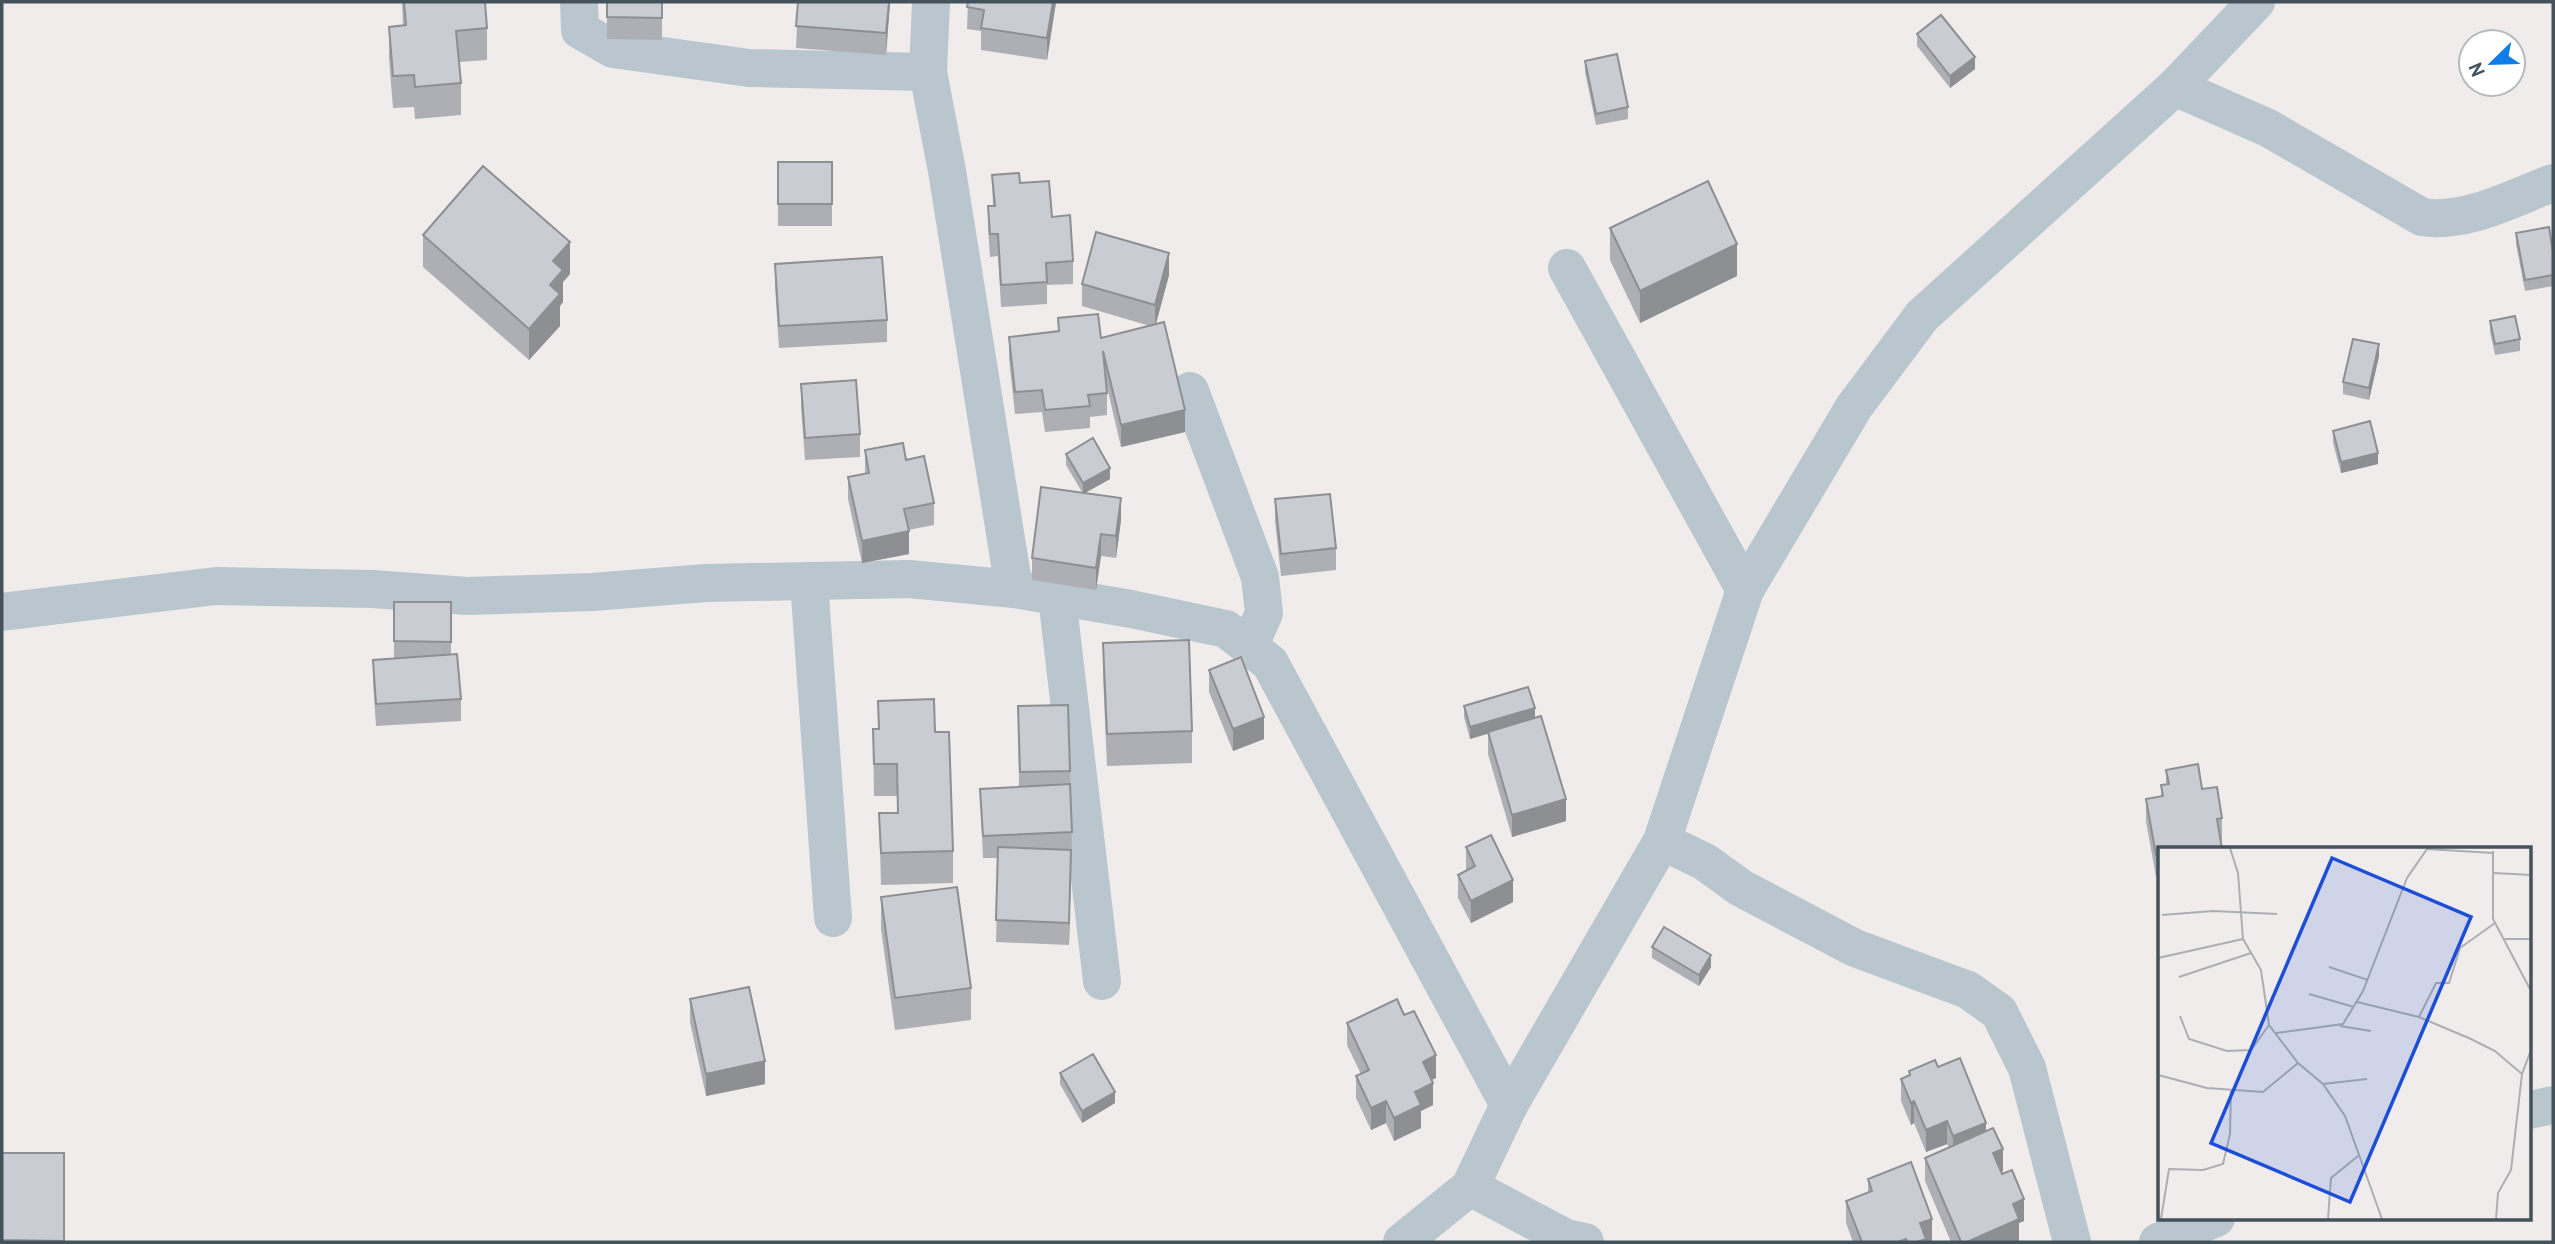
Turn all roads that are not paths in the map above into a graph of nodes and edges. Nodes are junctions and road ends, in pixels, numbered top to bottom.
1 (579, 2) edge
2 (931, 2) edge
3 (2256, 2) edge
4 (928, 72) junction
5 (2175, 87) junction
6 (2553, 183) edge
7 (1567, 268) dead end
8 (1190, 391) dead end
9 (809, 581) junction
10 (1014, 589) junction
11 (1745, 590) junction
12 (1057, 597) junction
13 (2, 612) edge
14 (1249, 647) junction
15 (1662, 841) junction
16 (833, 918) dead end
17 (1102, 981) dead end
18 (1509, 1105) junction
19 (2553, 1105) edge
20 (2530, 1110) edge
21 (1470, 1187) junction
22 (2211, 1220) edge
23 (1402, 1242) edge
24 (1585, 1242) edge
25 (2072, 1242) edge
26 (2158, 1242) edge

1 - 4 street
2 - 4 street
3 - 5 street
4 - 10 street
5 - 6 street
5 - 11 street
7 - 11 street
8 - 14 street
9 - 10 street
9 - 13 street
9 - 16 street
10 - 12 street
11 - 15 street
12 - 14 street
12 - 17 street
14 - 18 street
15 - 18 street
15 - 25 street
18 - 21 street
19 - 20 street
21 - 23 street
21 - 24 street
22 - 26 street

